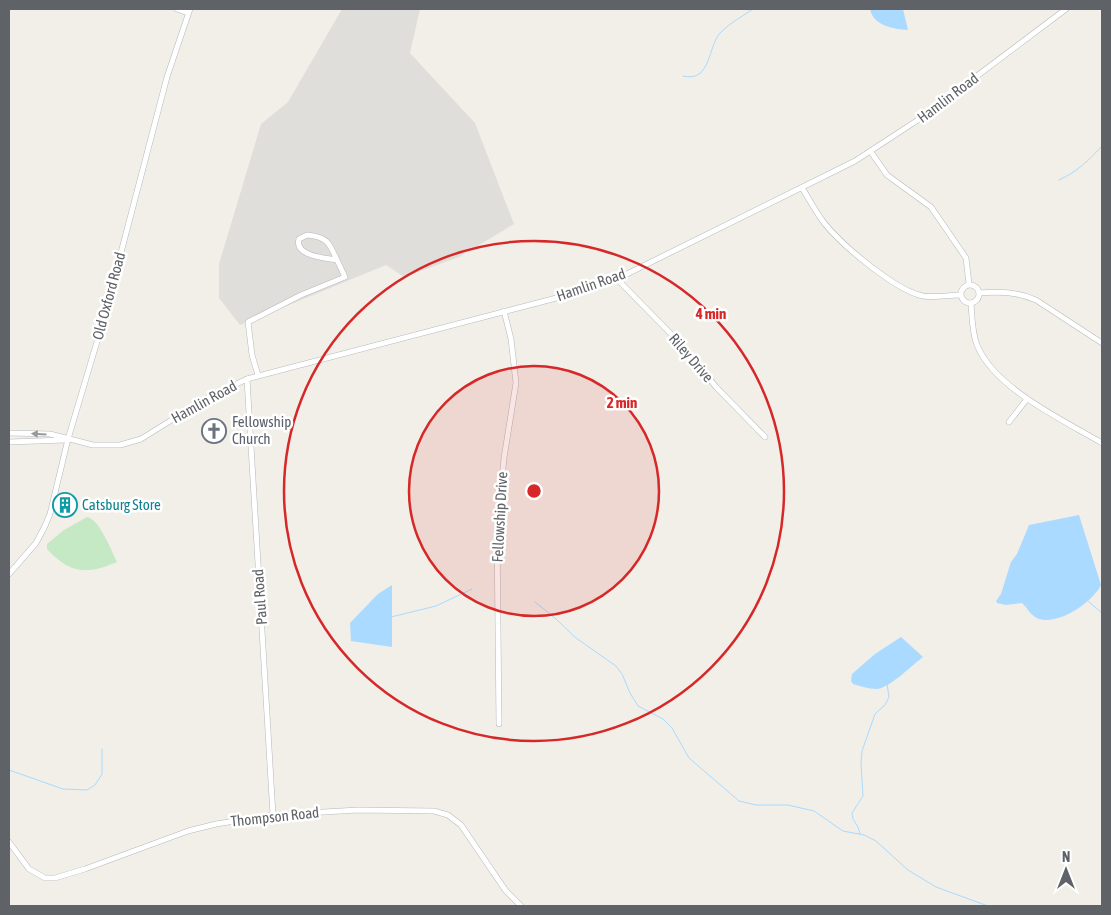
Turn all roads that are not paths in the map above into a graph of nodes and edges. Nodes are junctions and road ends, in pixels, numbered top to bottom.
1 (177, 9) edge
2 (1066, 9) edge
3 (189, 11) edge
4 (871, 152) junction
5 (802, 188) junction
6 (337, 260) junction
7 (616, 278) junction
8 (969, 284) junction
9 (979, 293) junction
10 (960, 295) junction
11 (970, 303) junction
12 (504, 311) junction
13 (1102, 343) edge
14 (258, 376) junction
15 (247, 379) junction
16 (1027, 399) junction
17 (1009, 422) dead end
18 (9, 433) edge
19 (765, 437) dead end
20 (68, 440) junction
21 (9, 442) edge
22 (1102, 443) edge
23 (9, 574) edge
24 (499, 724) dead end
25 (273, 816) junction
26 (9, 842) edge
27 (515, 901) junction
28 (510, 906) edge
29 (521, 906) edge

1 - 3 street
2 - 4 street, Hamlin Road
3 - 20 street, Old Oxford Road
4 - 5 street, Hamlin Road
4 - 8 street
5 - 7 street, Hamlin Road
5 - 10 street
6 - 6 street
6 - 14 street
7 - 12 street, Hamlin Road
7 - 19 street, Riley Drive
8 - 9 street
8 - 10 street
9 - 11 street
9 - 13 street
10 - 11 street
11 - 16 street
12 - 14 street, Hamlin Road
12 - 24 street, Fellowship Drive
14 - 15 street, Hamlin Road
15 - 20 street, Hamlin Road
15 - 25 street, Paul Road
16 - 17 street
16 - 22 street
20 -> 18 street
20 - 21 street
20 - 23 street, Old Oxford Road
25 - 26 street, Thompson Road
25 - 27 street, Thompson Road
27 - 28 street
27 - 29 street, Thompson Road

